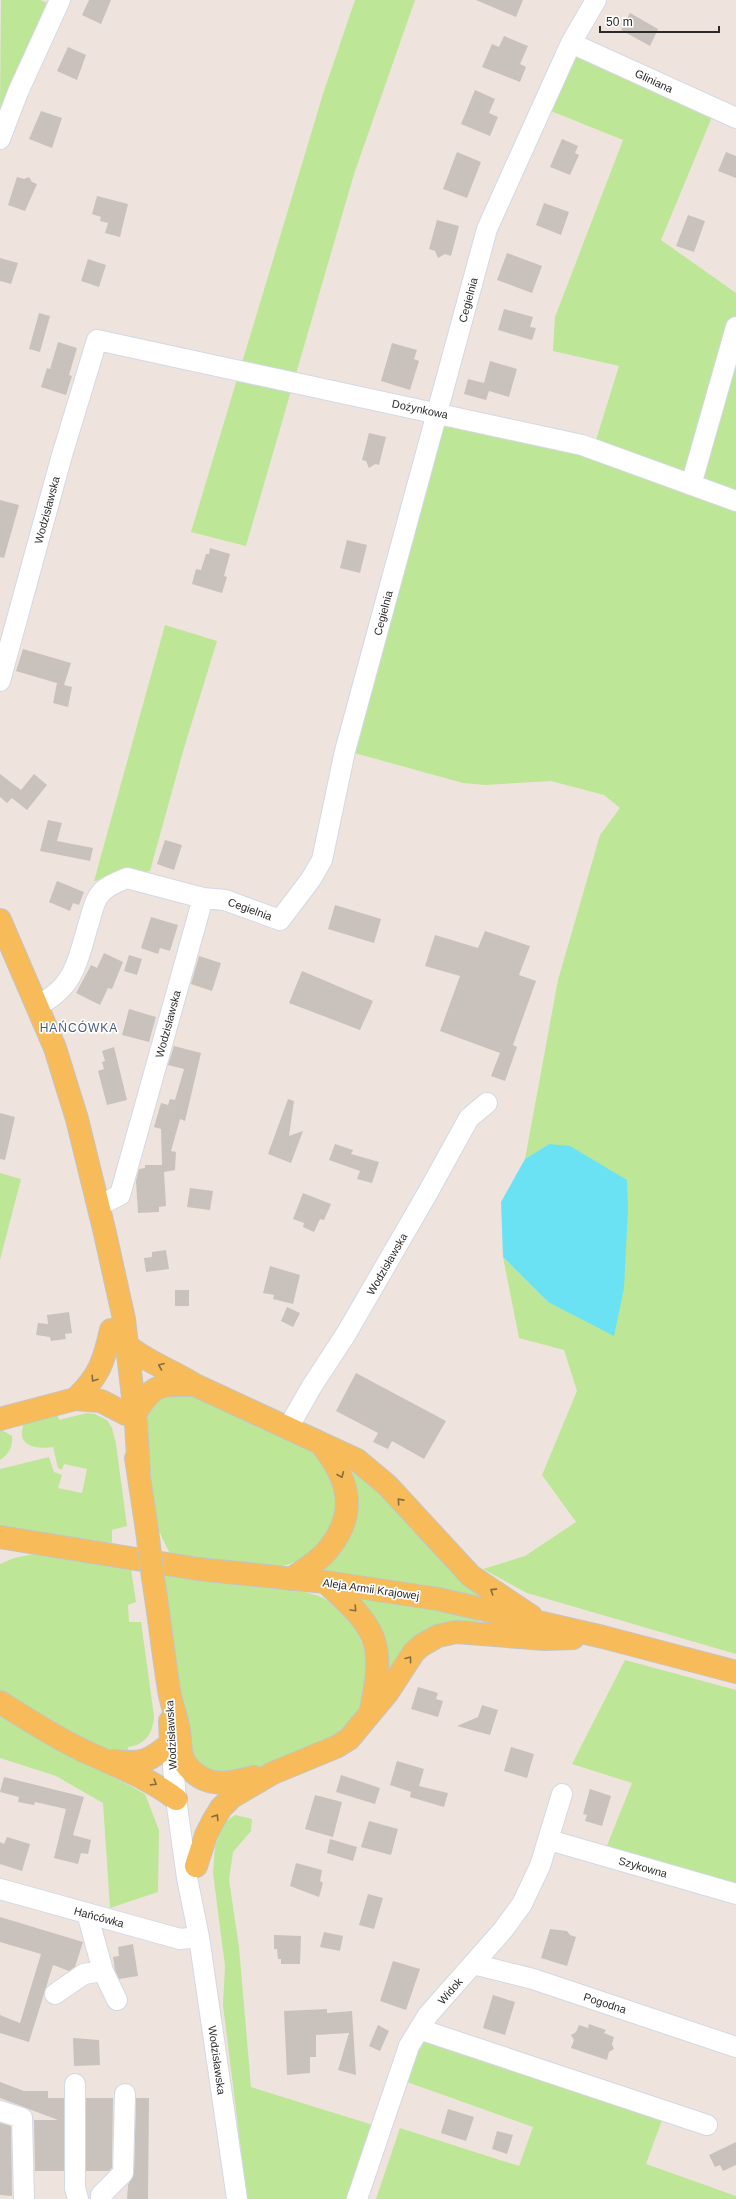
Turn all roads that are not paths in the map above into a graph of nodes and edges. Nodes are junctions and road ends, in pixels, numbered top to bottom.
1 (60, 0) edge
2 (596, 0) edge
3 (571, 43) junction
4 (736, 118) edge
5 (0, 139) edge
6 (736, 327) edge
7 (97, 340) joint
8 (438, 413) junction
9 (692, 485) junction
10 (736, 501) edge
11 (0, 681) edge
12 (203, 898) junction
13 (0, 920) edge
14 (38, 1004) junction
15 (487, 1103) dead end
16 (95, 1197) junction
17 (111, 1330) junction
18 (128, 1346) junction
19 (195, 1386) junction
20 (75, 1399) junction
21 (130, 1414) junction
22 (0, 1419) edge
23 (288, 1428) junction
24 (320, 1443) junction
25 (5, 1543) edge
26 (291, 1579) junction
27 (325, 1582) junction
28 (536, 1621) junction
29 (602, 1637) junction
30 (736, 1672) edge
31 (0, 1702) edge
32 (371, 1711) junction
33 (176, 1752) junction
34 (108, 1761) junction
35 (273, 1773) junction
36 (562, 1794) dead end
37 (176, 1799) junction
38 (549, 1840) junction
39 (196, 1866) junction
40 (0, 1889) edge
41 (736, 1894) edge
42 (86, 1913) junction
43 (198, 1929) junction
44 (473, 1964) junction
45 (103, 1970) junction
46 (55, 1994) dead end
47 (117, 2000) dead end
48 (419, 2029) junction
49 (736, 2047) edge
50 (75, 2084) dead end
51 (125, 2094) dead end
52 (0, 2111) edge
53 (706, 2125) dead end
54 (24, 2199) edge
55 (78, 2199) edge
56 (101, 2199) edge
57 (237, 2199) edge
58 (357, 2199) edge

1 - 5 street
2 - 3 street, Cegielnia
3 - 4 street, Gliniana
3 - 8 street, Cegielnia
6 - 9 street
7 - 8 street, Dożynkowa
7 - 11 street, Wodzisławska
8 - 9 street, Dożynkowa
8 - 12 street, Cegielnia
9 - 10 street, Dożynkowa
12 - 14 street, Cegielnia
12 - 16 street, Wodzisławska
13 - 14 main road, Wodzisławska
14 - 16 main road, Wodzisławska
15 - 23 street, Wodzisławska
16 - 17 main road, Wodzisławska
16 - 18 main road, Wodzisławska
17 -> 20 main road
17 - 21 main road, Wodzisławska
19 -> 18 main road
18 - 21 main road, Wodzisławska
19 - 21 main road
19 - 23 main road
20 - 21 main road
20 - 22 main road
21 - 33 main road, Wodzisławska, bridge
23 - 24 main road
24 -> 26 main road
28 -> 24 main road
25 - 26 main road, Aleja Armii Krajowej
26 - 27 main road, Aleja Armii Krajowej
27 - 28 main road, Aleja Armii Krajowej
27 -> 32 main road
28 - 29 main road, Aleja Armii Krajowej
29 - 30 main road, Aleja Armii Krajowej
32 -> 29 main road
31 - 34 main road
32 - 35 main road
33 - 34 main road
33 - 35 main road
33 - 37 street, Wodzisławska
33 - 39 street, Wodzisławska
34 -> 37 main road
39 -> 35 main road
36 - 38 street, Widok
37 - 43 street, Wodzisławska
38 - 41 street, Szykowna
38 - 44 street, Widok
39 - 43 street, Wodzisławska
40 - 42 street, Hańcówka
42 - 43 street, Hańcówka
42 - 45 street
43 - 57 street, Wodzisławska
44 - 48 street, Widok
44 - 49 street, Pogodna
45 - 46 street
45 - 47 street
48 - 53 street
48 - 58 street, Widok
50 - 55 street
51 - 56 street
52 - 54 street

